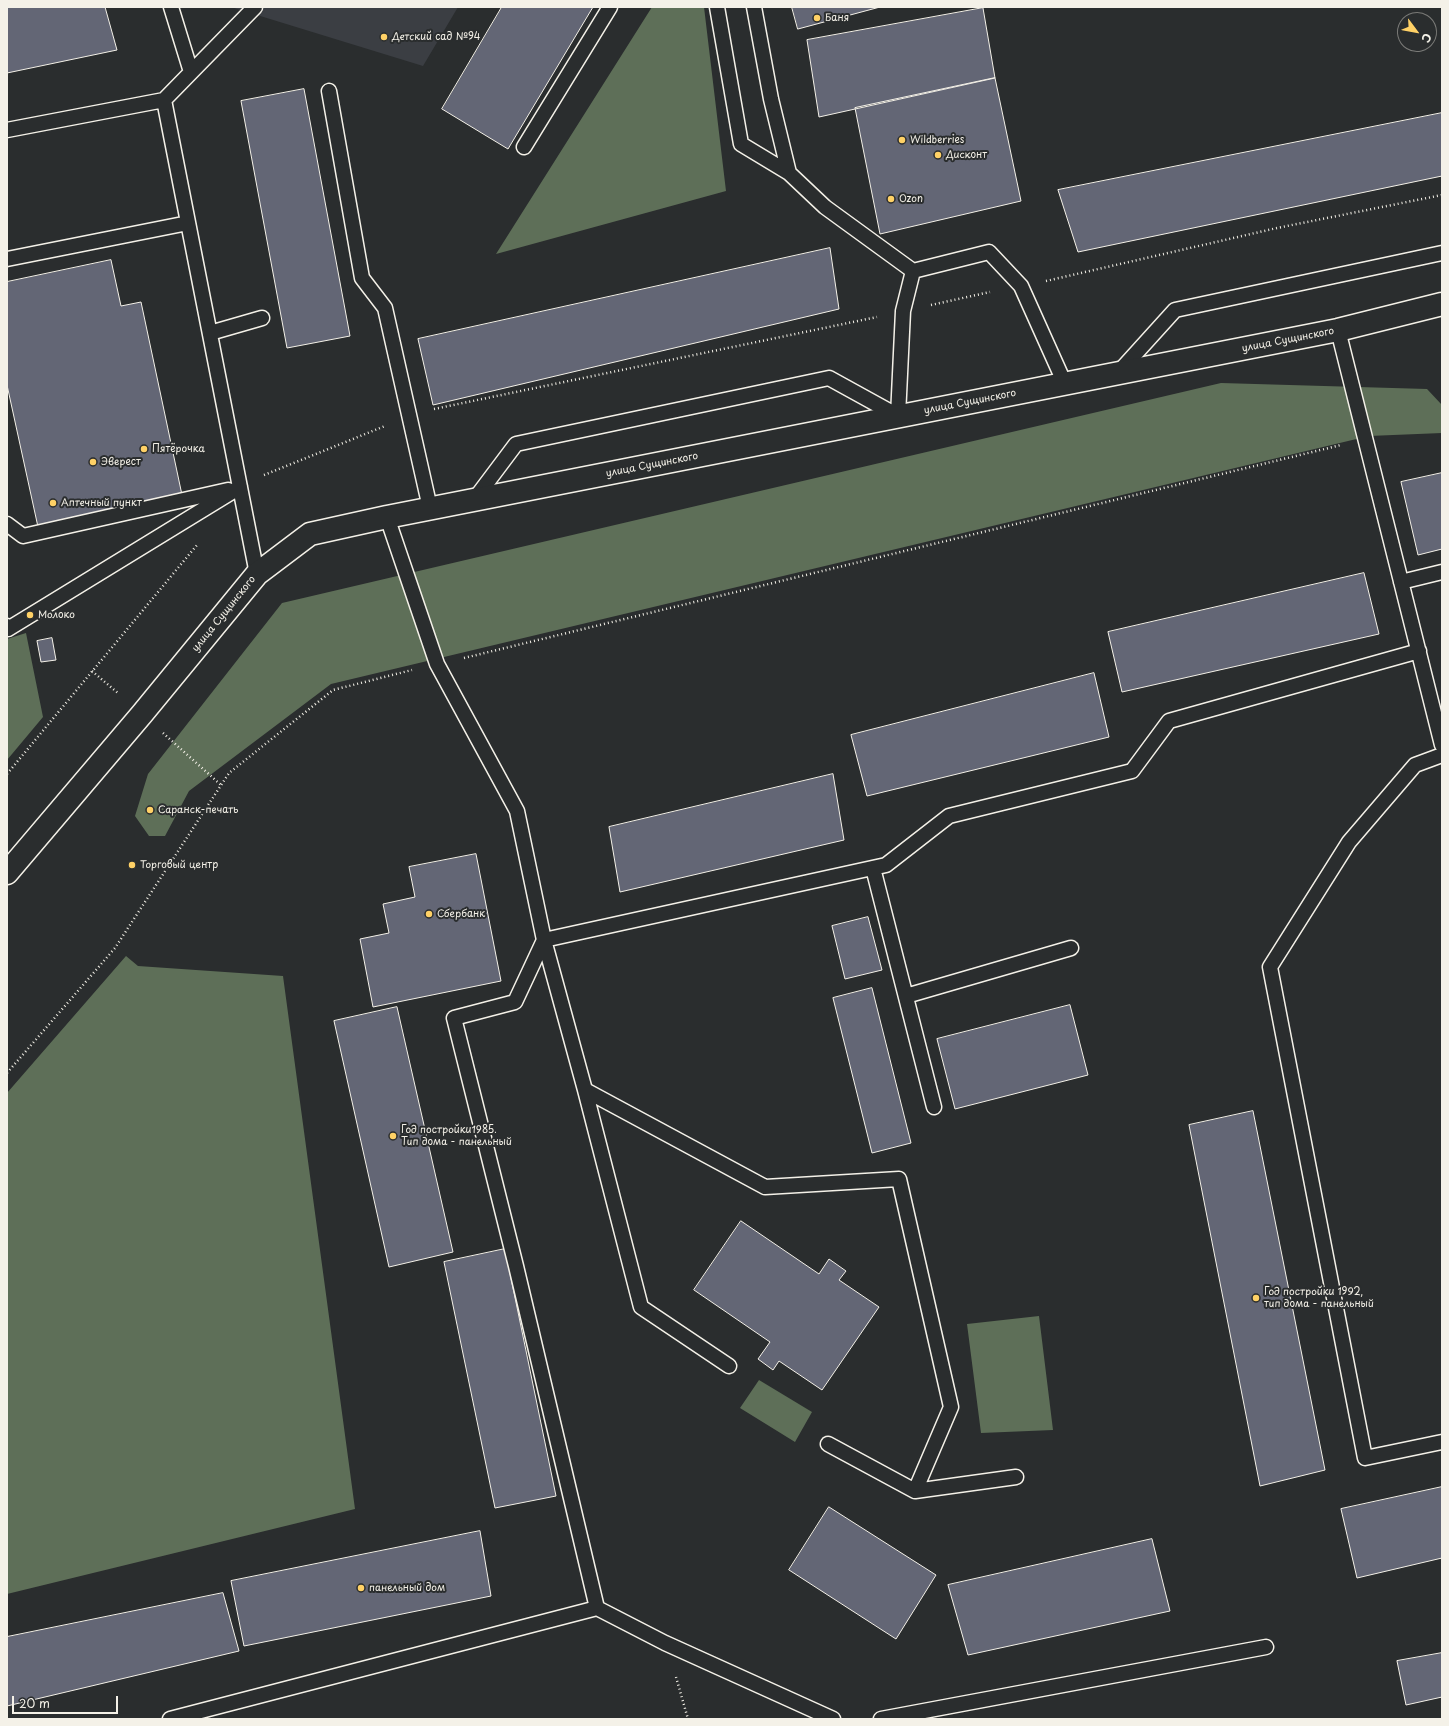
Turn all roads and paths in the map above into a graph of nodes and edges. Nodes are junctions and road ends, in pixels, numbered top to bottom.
1 (171, 7) edge
2 (255, 7) edge
3 (610, 7) edge
4 (717, 7) edge
5 (754, 7) edge
6 (192, 72) junction
7 (329, 91) dead end
8 (164, 100) junction
9 (7, 130) edge
10 (524, 147) dead end
11 (790, 173) junction
12 (1442, 195) edge
13 (188, 223) junction
14 (1442, 252) edge
15 (7, 259) edge
16 (913, 272) junction
17 (1021, 286) junction
18 (1442, 304) edge
19 (903, 311) junction
20 (262, 318) dead end
21 (1338, 330) junction
22 (210, 333) junction
23 (1118, 373) junction
24 (1065, 384) junction
25 (410, 416) junction
26 (898, 416) junction
27 (1365, 439) junction
28 (240, 487) junction
29 (474, 500) junction
30 (430, 508) junction
31 (387, 517) junction
32 (7, 524) edge
33 (200, 542) dead end
34 (1442, 572) edge
35 (256, 574) junction
36 (1401, 582) junction
37 (7, 626) edge
38 (1419, 651) junction
39 (437, 664) junction
40 (1442, 745) edge
41 (1442, 755) edge
42 (7, 774) edge
43 (874, 868) junction
44 (7, 873) edge
45 (544, 940) junction
46 (1071, 948) dead end
47 (906, 996) junction
48 (7, 1073) edge
49 (585, 1090) junction
50 (934, 1107) dead end
51 (729, 1366) dead end
52 (1442, 1442) edge
53 (828, 1444) dead end
54 (1016, 1477) dead end
55 (914, 1491) junction
56 (598, 1608) junction
57 (665, 1643) junction
58 (1266, 1647) dead end
59 (170, 1719) edge
60 (688, 1719) edge
61 (833, 1719) edge
62 (881, 1719) edge

1 - 6 lane
2 - 6 lane
3 - 10 lane
4 - 11 lane
5 - 11 lane
6 - 8 lane
7 - 25 lane
8 - 9 lane
8 - 13 lane
11 - 16 lane
12 - 17 path
13 - 15 lane
13 - 22 lane
14 - 23 lane
16 - 17 lane
16 - 19 lane
17 - 19 path
17 - 24 lane
18 - 21 street, улица Сущинского
19 - 25 path
19 - 26 lane
20 - 22 lane
21 - 23 street, улица Сущинского
21 - 27 lane
22 - 28 lane
23 - 24 street, улица Сущинского
24 - 26 street, улица Сущинского
25 - 28 path
25 - 30 lane
26 - 29 street, улица Сущинского
26 - 29 lane
27 - 36 lane
27 - 39 path
28 - 32 lane
28 - 35 lane
28 - 37 lane
29 - 30 street, улица Сущинского
30 - 31 street, улица Сущинского
31 - 35 street, улица Сущинского
31 - 39 lane
33 - 42 path
34 - 36 lane
35 - 44 street, улица Сущинского
36 - 38 lane
38 - 40 lane
38 - 43 lane
39 - 45 lane
39 - 48 path
41 - 52 lane
43 - 45 lane
43 - 47 lane
45 - 49 lane
45 - 56 lane
46 - 47 lane
47 - 50 lane
49 - 51 lane
49 - 55 lane
53 - 55 lane
54 - 55 lane
56 - 57 lane
56 - 59 lane
57 - 60 path
57 - 61 lane
58 - 62 lane

